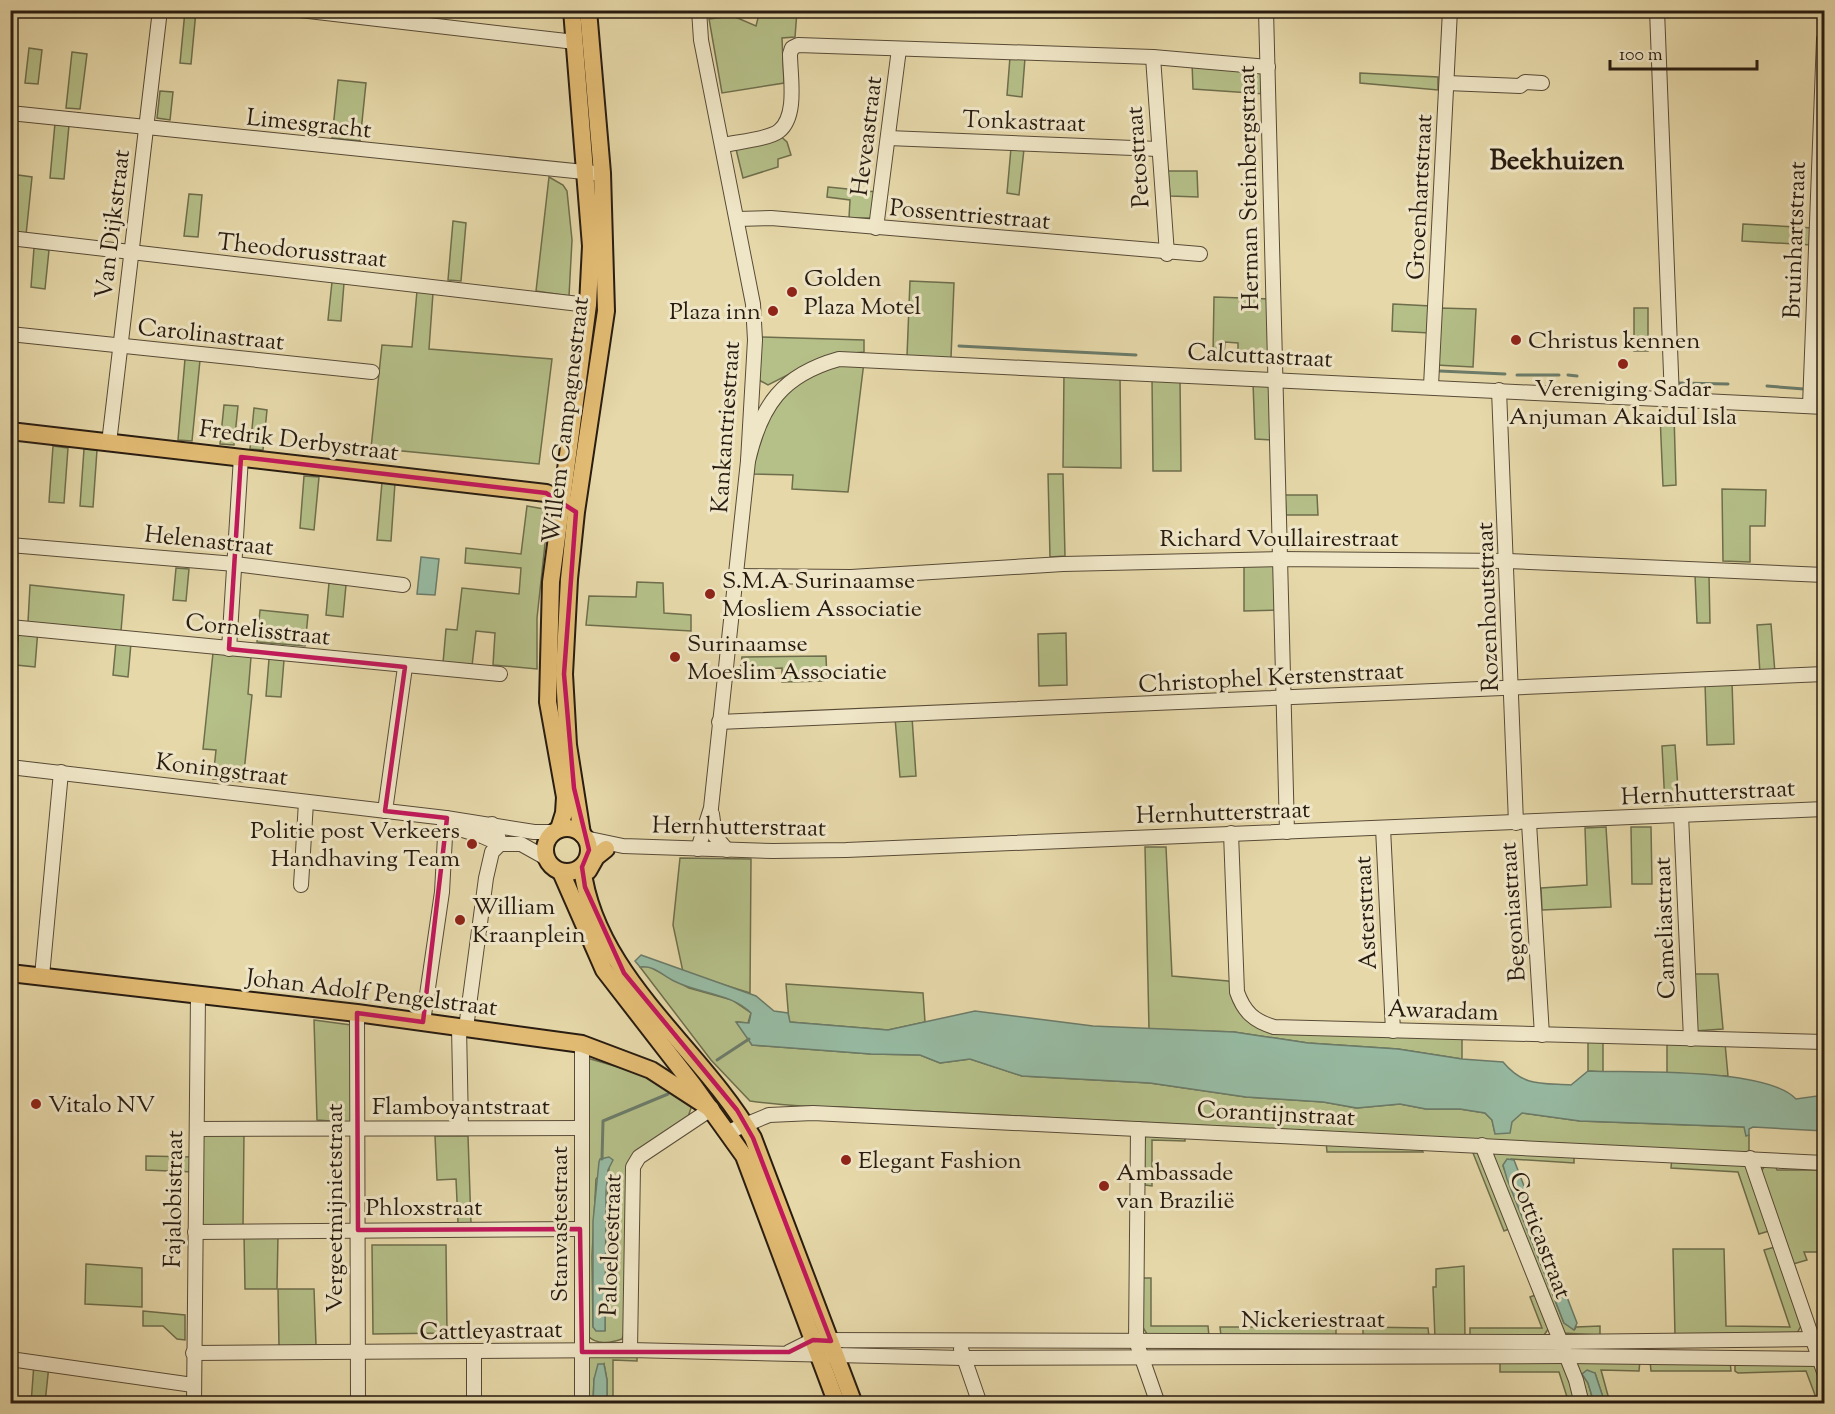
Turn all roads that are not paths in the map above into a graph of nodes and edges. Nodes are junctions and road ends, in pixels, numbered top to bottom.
1 (160, 10) edge
2 (300, 10) edge
3 (572, 10) edge
4 (588, 10) edge
5 (699, 10) edge
6 (1266, 10) edge
7 (1450, 10) edge
8 (1657, 10) edge
9 (1824, 39) edge
10 (575, 42) junction
11 (899, 49) junction
12 (1153, 57) junction
13 (1268, 67) junction
14 (1447, 83) junction
15 (1542, 83) dead end
16 (10, 113) edge
17 (147, 129) junction
18 (888, 138) junction
19 (724, 145) junction
20 (1158, 149) junction
21 (594, 173) junction
22 (737, 219) junction
23 (876, 228) junction
24 (10, 238) edge
25 (131, 253) junction
26 (1167, 254) junction
27 (1200, 254) dead end
28 (588, 305) junction
29 (10, 334) edge
30 (120, 347) junction
31 (372, 372) dead end
32 (754, 378) junction
33 (1274, 378) junction
34 (787, 384) junction
35 (1431, 386) junction
36 (1499, 390) junction
37 (1672, 399) junction
38 (1809, 406) junction
39 (1824, 407) edge
40 (10, 431) edge
41 (109, 443) junction
42 (241, 457) junction
43 (748, 461) junction
44 (561, 499) junction
45 (576, 512) junction
46 (10, 545) edge
47 (1279, 559) junction
48 (1508, 561) junction
49 (236, 564) junction
50 (1824, 575) edge
51 (735, 576) junction
52 (403, 585) dead end
53 (10, 627) edge
54 (229, 649) junction
55 (405, 667) junction
56 (500, 674) dead end
57 (1824, 674) edge
58 (1513, 688) junction
59 (1282, 698) junction
60 (719, 722) junction
61 (10, 767) edge
62 (61, 772) junction
63 (306, 802) junction
64 (711, 808) junction
65 (1824, 809) edge
66 (385, 811) junction
67 (1681, 815) junction
68 (446, 822) junction
69 (1522, 823) junction
70 (492, 824) junction
71 (1383, 828) junction
72 (556, 831) junction
73 (1287, 832) junction
74 (1231, 833) junction
75 (584, 836) junction
76 (500, 844) junction
77 (623, 846) junction
78 (606, 849) junction
79 (698, 849) junction
80 (726, 849) junction
81 (546, 858) junction
82 (585, 861) junction
83 (561, 872) junction
84 (301, 885) dead end
85 (585, 887) junction
86 (10, 973) edge
87 (42, 976) junction
88 (198, 995) junction
89 (357, 1013) junction
90 (423, 1022) junction
91 (463, 1027) junction
92 (1393, 1031) junction
93 (1542, 1035) junction
94 (1691, 1039) junction
95 (1824, 1042) edge
96 (582, 1044) junction
97 (711, 1109) junction
98 (769, 1115) junction
99 (745, 1124) junction
100 (461, 1127) junction
101 (582, 1128) junction
102 (197, 1129) junction
103 (357, 1129) junction
104 (1138, 1129) junction
105 (728, 1132) junction
106 (1482, 1145) junction
107 (1750, 1158) junction
108 (1824, 1163) edge
109 (580, 1229) junction
110 (358, 1230) junction
111 (195, 1232) junction
112 (1813, 1339) junction
113 (960, 1341) junction
114 (1136, 1341) junction
115 (1559, 1342) junction
116 (816, 1348) junction
117 (833, 1349) junction
118 (630, 1350) junction
119 (582, 1352) junction
120 (194, 1353) junction
121 (474, 1353) junction
122 (357, 1354) junction
123 (1566, 1356) junction
124 (1141, 1357) junction
125 (962, 1358) junction
126 (10, 1359) edge
127 (1822, 1366) edge
128 (193, 1384) junction
129 (194, 1404) edge
130 (358, 1404) edge
131 (474, 1404) edge
132 (582, 1404) edge
133 (837, 1404) edge
134 (854, 1404) edge
135 (980, 1404) edge
136 (1158, 1404) edge
137 (1582, 1404) edge

1 - 17 street, Van Dijkstraat
2 - 10 street
3 - 10 main road, Willem Campagnestraat
4 - 21 main road, Willem Campagnestraat
5 - 19 street, Kankantriestraat
6 - 13 street, Herman Steinbergstraat
7 - 14 street, Groenhartstraat
8 - 37 street
9 - 38 street, Bruinhartstraat
10 - 21 main road, Willem Campagnestraat
11 - 12 street
11 - 18 street, Heveastraat
11 - 19 street
12 - 13 street
12 - 20 street, Petostraat
13 - 33 street, Herman Steinbergstraat
14 - 15 street
14 - 35 street, Groenhartstraat
16 - 17 street, Limesgracht
17 - 21 street, Limesgracht
17 - 25 street, Van Dijkstraat
18 - 20 street, Tonkastraat
18 - 23 street, Heveastraat
19 - 22 street, Kankantriestraat
20 - 26 street, Petostraat
21 - 28 main road, Willem Campagnestraat
21 - 45 main road, Willem Campagnestraat
22 - 23 street, Possentriestraat
22 - 32 street, Kankantriestraat
23 - 26 street, Possentriestraat
24 - 25 street, Theodorusstraat
25 - 28 street, Theodorusstraat
25 - 30 street, Van Dijkstraat
26 - 27 street, Possentriestraat
28 - 44 main road, Willem Campagnestraat
29 - 30 street, Carolinastraat
30 - 31 street, Carolinastraat
30 - 41 street, Van Dijkstraat
32 - 34 street
32 - 43 street, Kankantriestraat
33 - 34 street, Calcuttastraat
33 - 35 street, Calcuttastraat
33 - 47 street, Herman Steinbergstraat
34 - 43 street, Calcuttastraat
35 - 36 street, Calcuttastraat
36 - 37 street, Calcuttastraat
36 - 48 street, Rozenhoutstraat
37 - 38 street, Calcuttastraat
38 - 39 street, Calcuttastraat
40 - 41 main road, Fredrik Derbystraat
41 - 42 main road, Fredrik Derbystraat
42 - 44 main road, Fredrik Derbystraat
42 - 49 street
43 - 51 street, Kankantriestraat
44 - 45 main road, Fredrik Derbystraat
44 - 72 main road, Willem Campagnestraat
45 - 75 main road, Willem Campagnestraat
46 - 49 street, Helenastraat
47 - 48 street, Richard Voullairestraat
47 - 51 street, Richard Voullairestraat
47 - 59 street, Herman Steinbergstraat
48 - 50 street, Richard Voullairestraat
48 - 58 street, Rozenhoutstraat
49 - 52 street, Helenastraat
49 - 54 street
51 - 60 street, Kankantriestraat
53 - 54 street, Cornelisstraat
54 - 55 street, Cornelisstraat
55 - 56 street, Cornelisstraat
55 - 66 street
57 - 58 street, Christophel Kerstenstraat
58 - 59 street, Christophel Kerstenstraat
58 - 69 street, Rozenhoutstraat
59 - 60 street, Christophel Kerstenstraat
59 - 73 street, Herman Steinbergstraat
60 - 64 street, Kankantriestraat
61 - 62 street, Koningstraat
62 - 63 street, Koningstraat
62 - 87 street
63 - 66 street, Koningstraat
63 - 84 street
64 - 79 street, Kankantriestraat
64 - 80 street
65 - 67 street, Hernhutterstraat
66 - 68 street, Koningstraat
67 - 69 street, Hernhutterstraat
67 - 94 street, Cameliastraat
68 - 70 street, Koningstraat
68 - 76 street, Koningstraat
68 - 90 street
69 - 71 street, Hernhutterstraat
69 - 93 street, Begoniastraat
70 - 72 street, Koningstraat
70 - 76 street
71 - 73 street, Hernhutterstraat
71 - 92 street, Asterstraat
72 - 75 main road
72 - 81 main road
73 - 74 street, Hernhutterstraat
74 - 80 street, Hernhutterstraat
74 - 92 street, Awaradam
75 - 77 street, Hernhutterstraat
75 - 82 main road
76 - 81 street, Koningstraat
76 - 91 street
77 - 78 street, Hernhutterstraat
77 - 79 street, Hernhutterstraat
78 - 82 street, Hernhutterstraat
78 - 85 main road
79 - 80 street, Hernhutterstraat
81 - 83 main road
82 - 83 main road
82 - 85 main road
83 - 97 main road
85 - 99 main road
86 - 87 main road, Johan Adolf Pengelstraat
87 - 88 main road, Johan Adolf Pengelstraat
88 - 89 main road, Johan Adolf Pengelstraat
88 - 102 street, Fajalobistraat
89 - 90 main road, Johan Adolf Pengelstraat
89 - 103 street, Vergeetmijnietstraat
90 - 91 main road, Johan Adolf Pengelstraat
91 - 96 main road, Johan Adolf Pengelstraat
91 - 100 street
92 - 93 street, Awaradam
93 - 94 street, Awaradam
94 - 95 street, Awaradam
96 - 97 main road, Johan Adolf Pengelstraat
96 - 101 street, Stanvastestraat
97 - 105 main road
97 - 118 street, Paloeloestraat
98 - 99 street, Corantijnstraat
98 - 99 street
98 - 104 street, Corantijnstraat
99 - 105 street
99 - 117 main road
100 - 101 street, Flamboyantstraat
100 - 103 street, Flamboyantstraat
101 - 109 street, Stanvastestraat
102 - 103 street, Flamboyantstraat
102 - 111 street, Fajalobistraat
103 - 110 street, Vergeetmijnietstraat
104 - 106 street, Corantijnstraat
104 - 114 street
105 - 116 main road
106 - 107 street, Corantijnstraat
106 - 115 street, Cotticastraat
107 - 108 street, Corantijnstraat
107 - 112 street
109 - 110 street, Phloxstraat
109 - 119 street, Stanvastestraat
110 - 111 street, Phloxstraat
110 - 122 street, Vergeetmijnietstraat
111 - 120 street, Fajalobistraat
112 - 115 street, Nickeriestraat
112 - 127 street
113 - 114 street, Nickeriestraat
113 - 117 street, Nickeriestraat
113 - 125 street
114 - 115 street, Nickeriestraat
114 - 124 street
115 - 123 street, Cotticastraat
116 - 117 street, Nickeriestraat
116 - 118 street, Cattleyastraat
116 - 133 main road
117 - 125 street, Nickeriestraat
117 - 134 main road
118 - 119 street, Cattleyastraat
119 - 121 street, Cattleyastraat
119 - 132 street, Stanvastestraat
120 - 122 street, Cattleyastraat
120 - 128 street, Fajalobistraat
121 - 122 street, Cattleyastraat
121 - 131 street
122 - 130 street, Vergeetmijnietstraat
123 - 124 street, Nickeriestraat
123 - 127 street, Nickeriestraat
123 - 137 street, Cotticastraat
124 - 125 street, Nickeriestraat
124 - 136 street
125 - 135 street
126 - 128 street
128 - 129 street, Fajalobistraat

